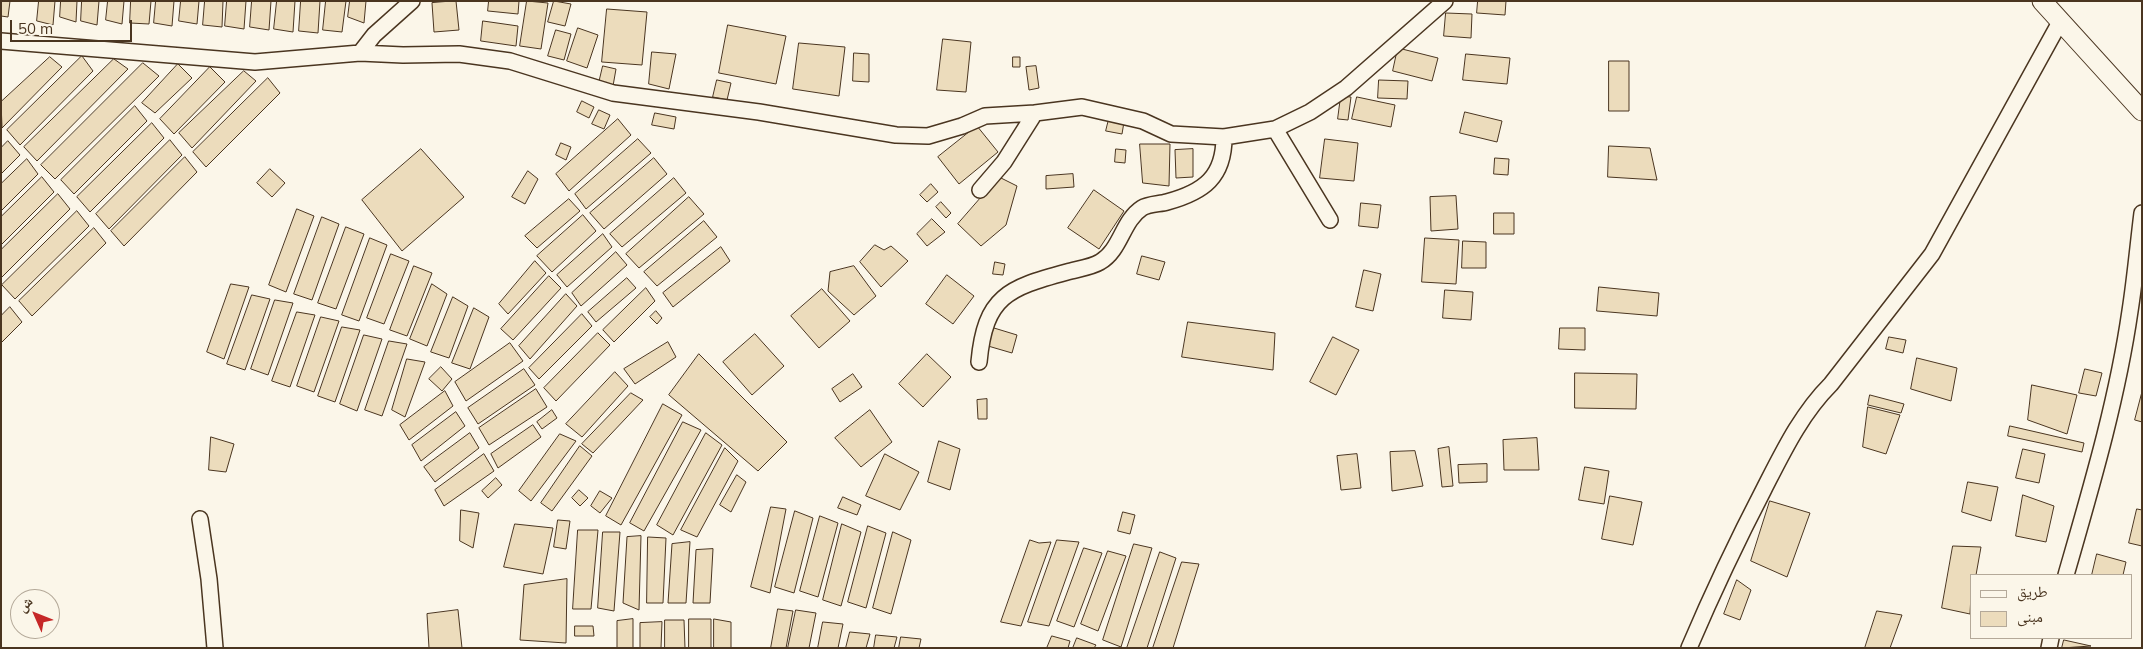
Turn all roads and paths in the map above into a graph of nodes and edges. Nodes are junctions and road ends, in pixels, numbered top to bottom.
1 (412, 1) edge
2 (1444, 1) edge
3 (2042, 1) edge
4 (2060, 22) junction
5 (1, 41) edge
6 (360, 53) junction
7 (2142, 112) edge
8 (1035, 113) junction
9 (1275, 129) junction
10 (1224, 137) junction
11 (980, 190) dead end
12 (2142, 213) edge
13 (1330, 220) dead end
14 (979, 362) dead end
15 (200, 519) dead end
16 (2066, 574) edge
17 (216, 648) edge
18 (1689, 648) edge

1 - 6 street
2 - 9 street
3 - 4 street
4 - 7 street
4 - 18 street
5 - 6 street
6 - 8 street
8 - 10 street
8 - 11 street
9 - 10 street
9 - 13 street
10 - 14 street
12 - 16 street
15 - 17 street

